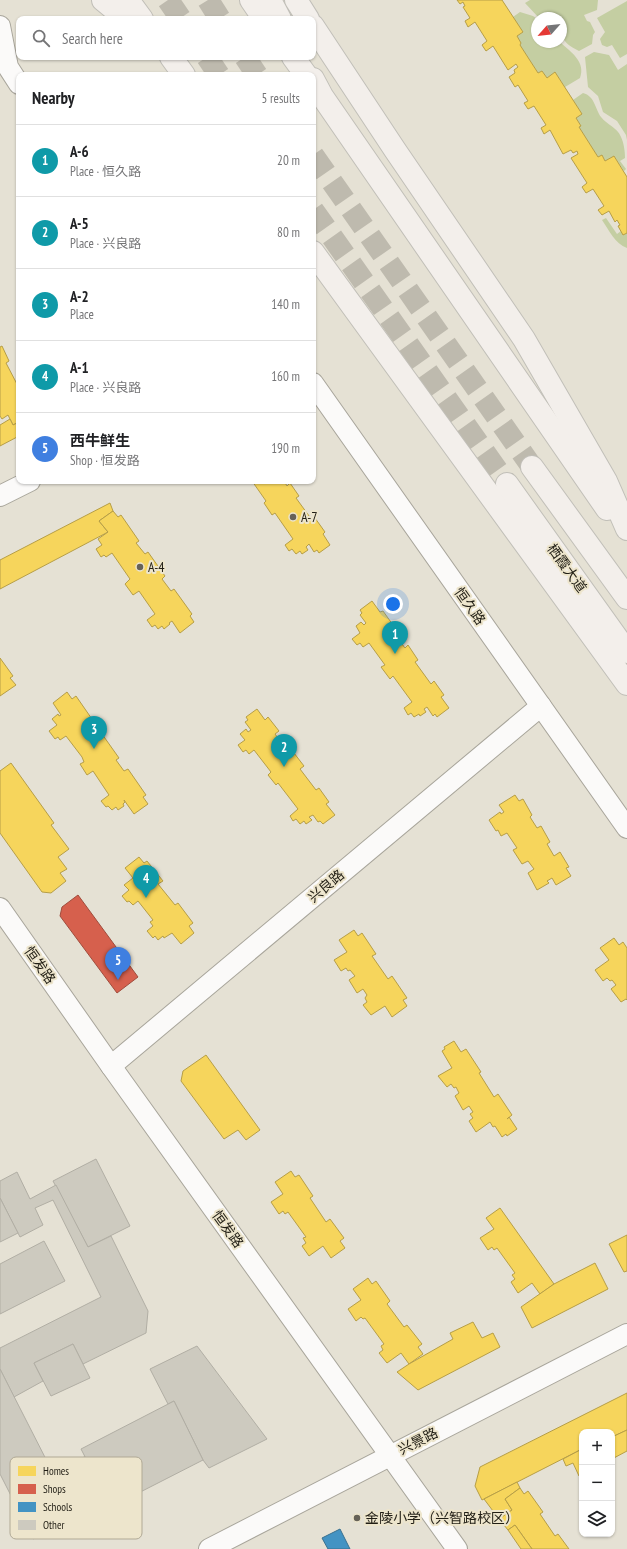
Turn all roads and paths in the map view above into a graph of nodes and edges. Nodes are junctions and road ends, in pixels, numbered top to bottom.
1 (102, 0) edge
2 (128, 0) edge
3 (251, 0) edge
4 (270, 0) edge
5 (296, 0) edge
6 (122, 16) edge
7 (140, 16) edge
8 (262, 16) edge
9 (278, 16) edge
10 (306, 16) edge
11 (0, 26) edge
12 (316, 31) edge
13 (173, 60) edge
14 (295, 60) edge
15 (303, 60) edge
16 (182, 72) edge
17 (304, 72) edge
18 (309, 72) edge
19 (16, 79) edge
20 (316, 87) edge
21 (316, 256) edge
22 (316, 387) edge
23 (532, 467) tunnel mouth
24 (24, 484) edge
25 (506, 484) tunnel mouth
26 (0, 496) edge
27 (627, 529) edge
28 (627, 538) edge
29 (627, 598) edge
30 (627, 652) edge
31 (627, 684) edge
32 (542, 706) junction
33 (627, 828) edge
34 (0, 908) edge
35 (111, 1066) junction
36 (627, 1334) edge
37 (389, 1455) junction
38 (209, 1549) edge
39 (457, 1549) edge

1 - 6 main road
2 - 7 main road
3 - 8 main road
4 - 9 main road
5 - 10 main road
11 - 19 street
12 - 27 main road
13 - 16 main road
14 - 17 main road
15 - 18 main road
20 - 28 main road
21 - 31 main road
22 - 32 street, 恒久路
23 - 29 main road
24 - 26 street
25 - 30 main road, 栖霞大道
32 - 33 street, 恒久路
32 - 35 street, 兴良路
34 - 35 street, 恒发路
35 - 37 street, 恒发路
36 - 37 street, 兴景路
37 - 38 street, 兴景路
37 - 39 street, 恒发路

